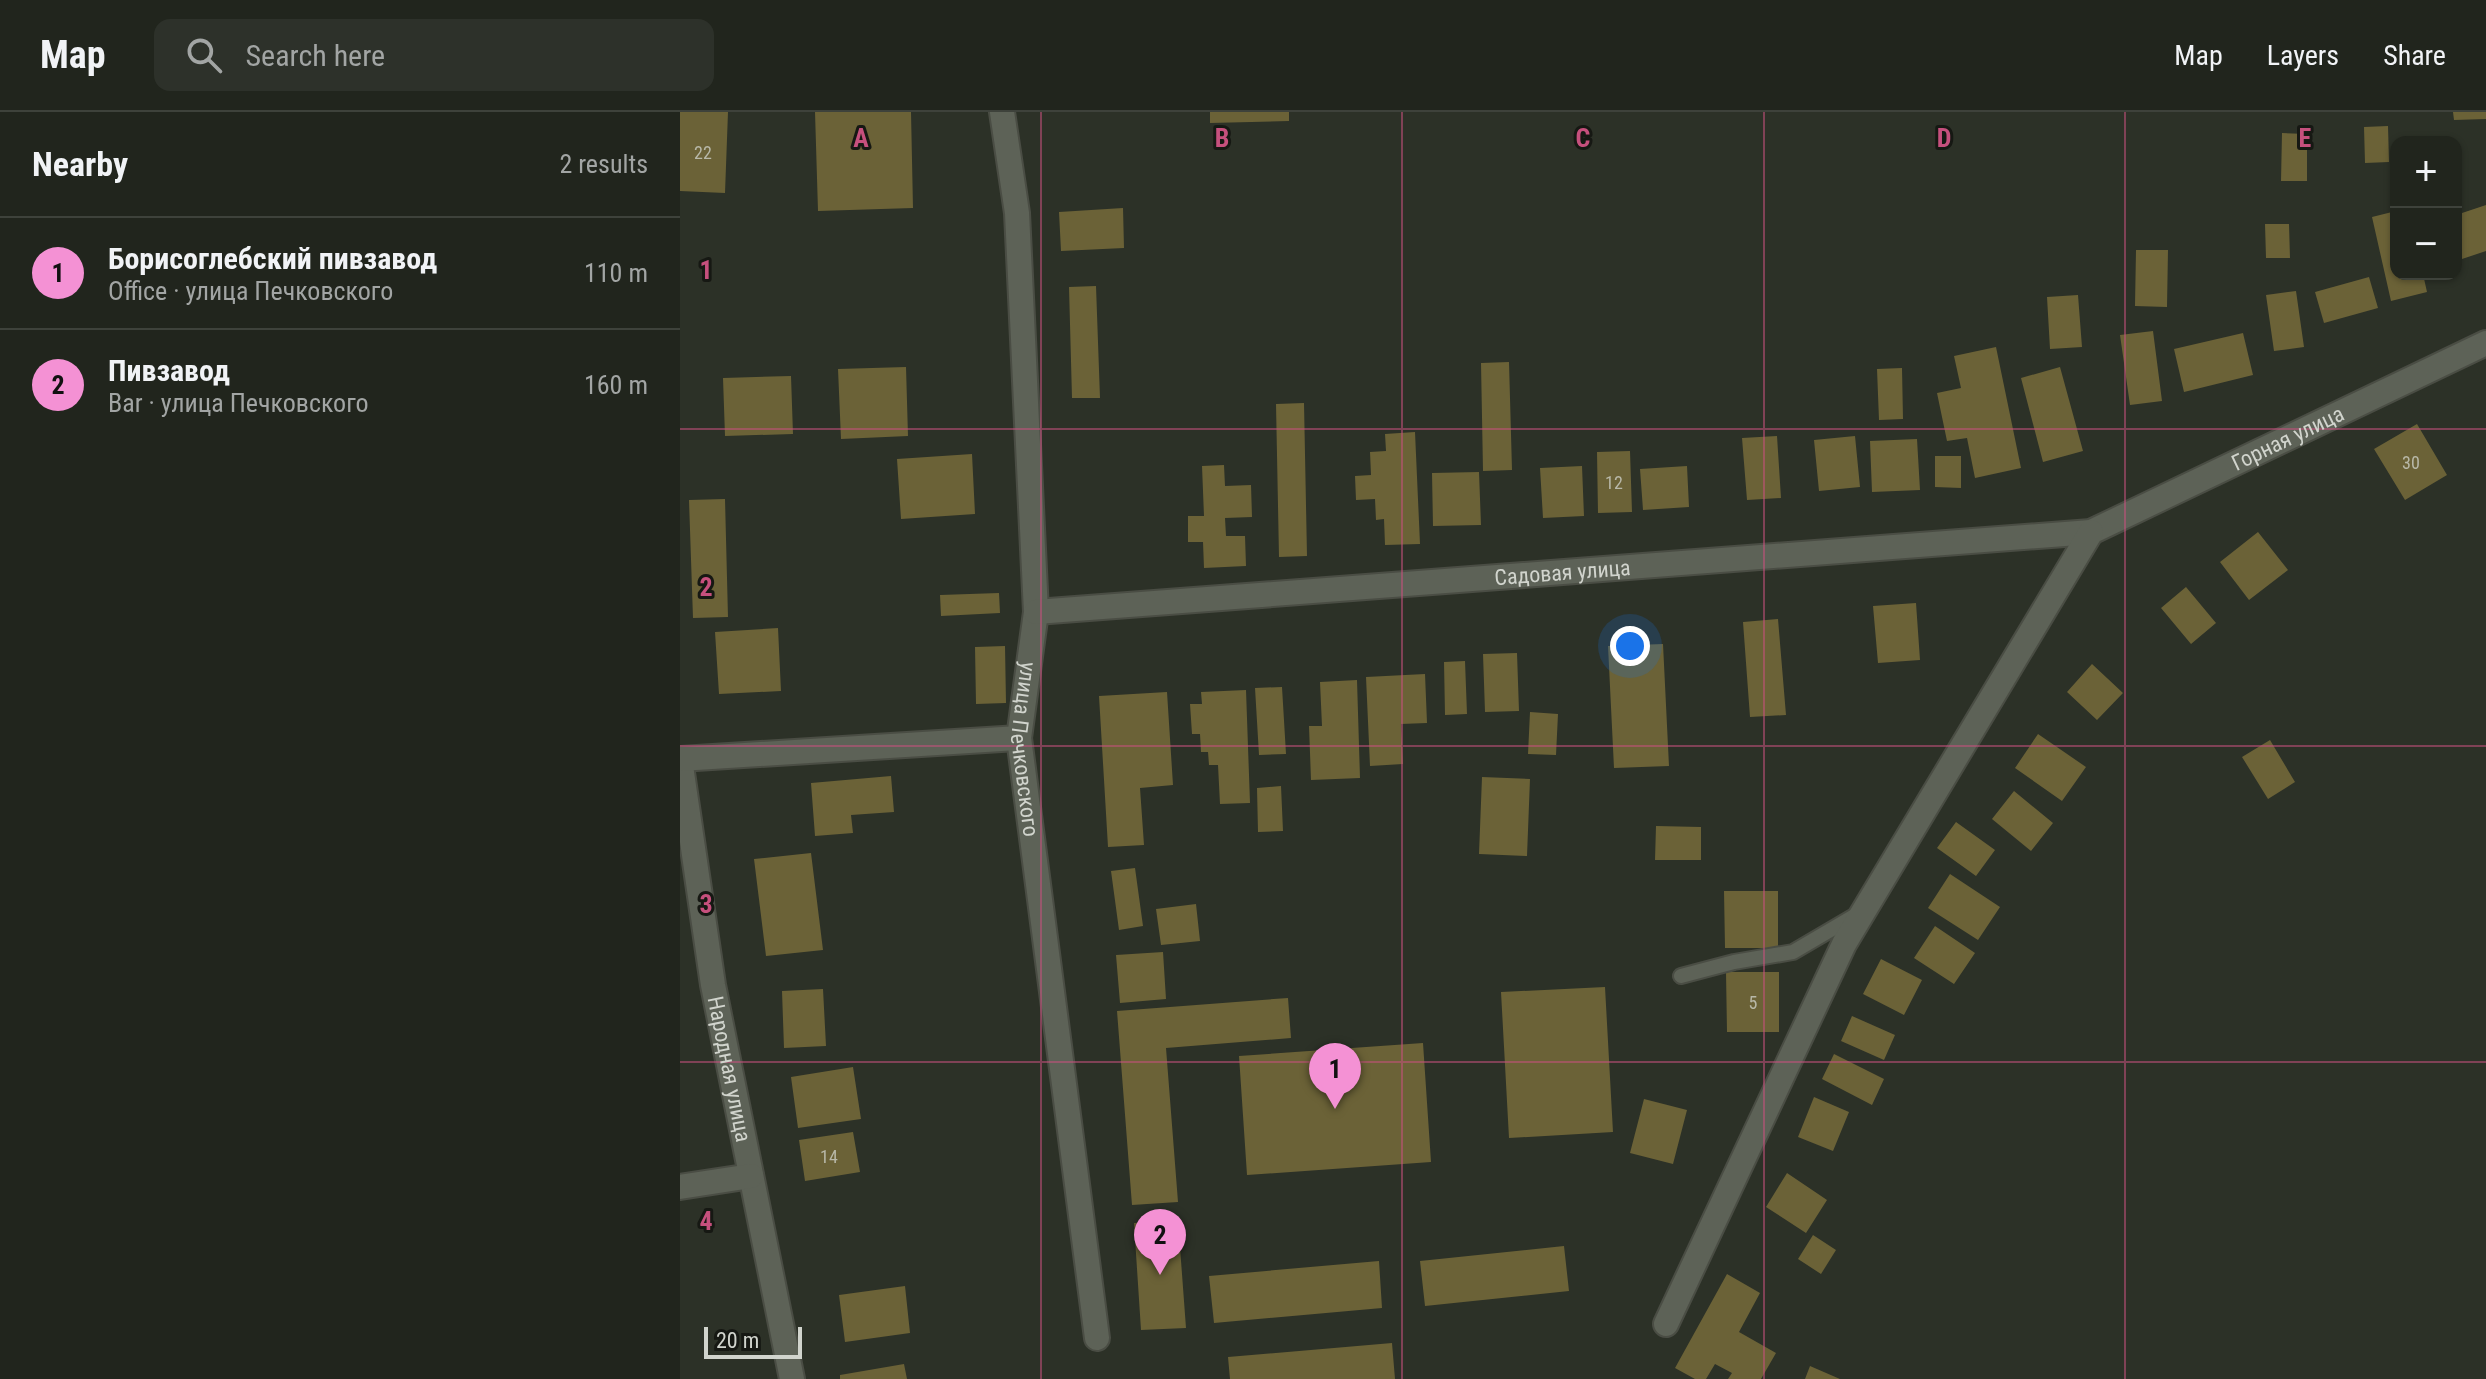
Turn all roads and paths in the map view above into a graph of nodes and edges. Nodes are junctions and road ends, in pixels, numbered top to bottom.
1 (1002, 112) edge
2 (2486, 343) edge
3 (2091, 532) junction
4 (1036, 612) junction
5 (1019, 738) junction
6 (680, 759) edge
7 (1863, 911) junction
8 (1681, 976) dead end
9 (751, 1176) junction
10 (680, 1187) edge
11 (1666, 1324) dead end
12 (1097, 1338) dead end
13 (792, 1379) edge

1 - 4 street, улица Печковского
2 - 3 street, Горная улица
3 - 4 street, Садовая улица
3 - 7 street
4 - 5 street, улица Печковского
5 - 6 street
5 - 12 street, улица Печковского
6 - 9 street, Народная улица
7 - 8 lane
7 - 11 street
9 - 10 street
9 - 13 street, Народная улица

